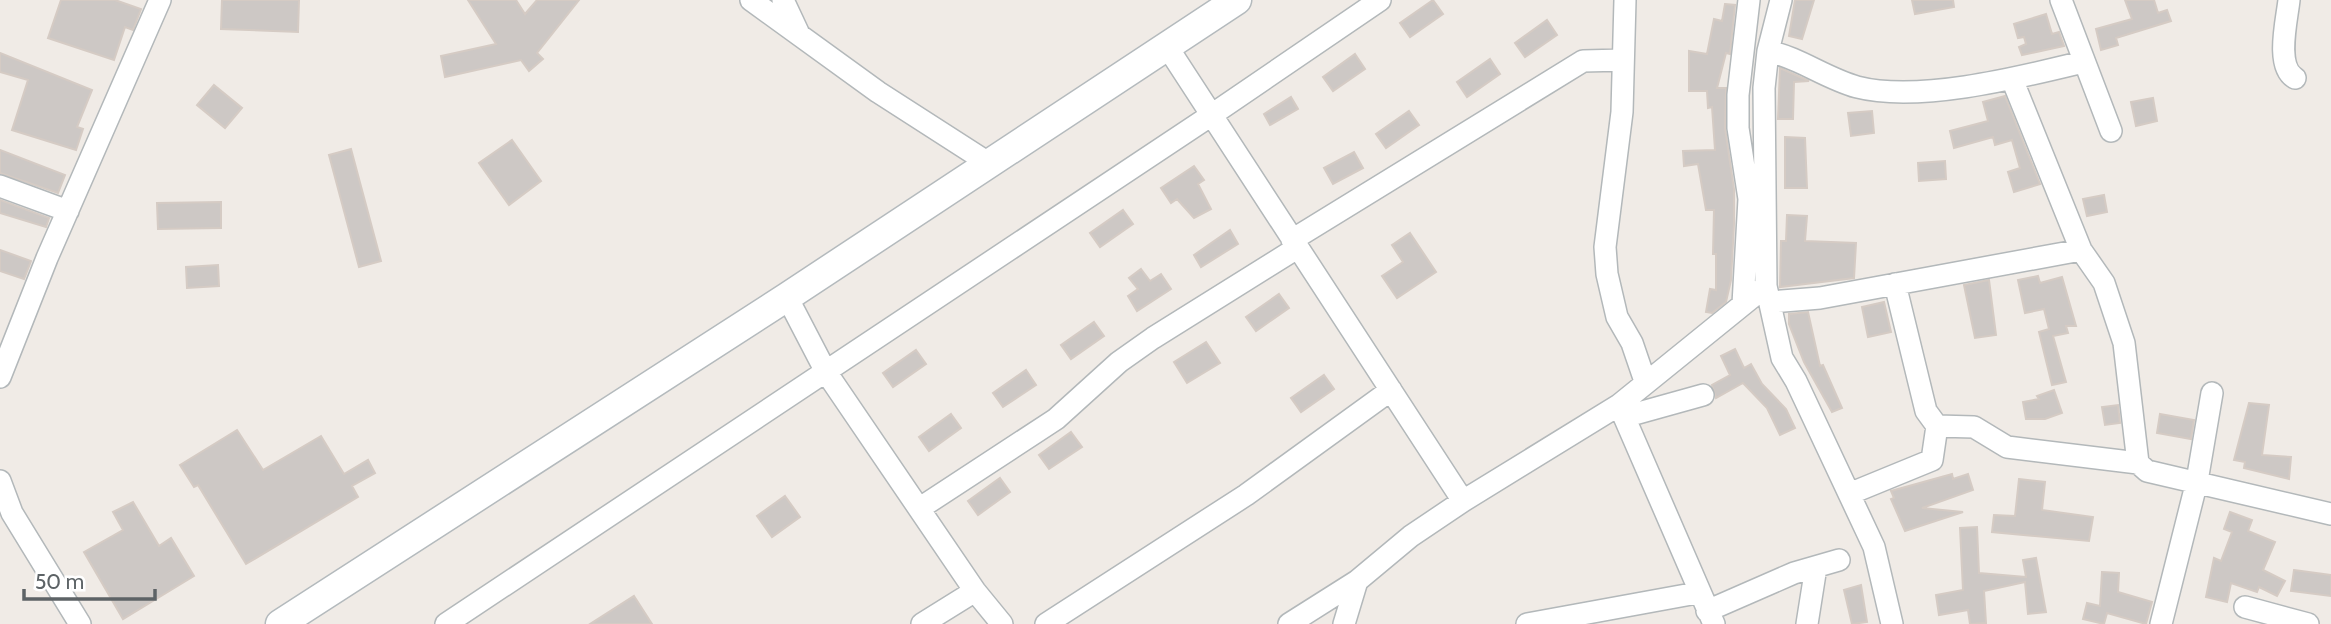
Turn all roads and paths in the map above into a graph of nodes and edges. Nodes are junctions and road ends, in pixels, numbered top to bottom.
1 (160, 0) edge
2 (751, 0) edge
3 (783, 0) edge
4 (1237, 0) edge
5 (1380, 0) edge
6 (1625, 0) edge
7 (1749, 0) edge
8 (1781, 0) edge
9 (2061, 0) edge
10 (2289, 0) edge
11 (1210, 11) edge
12 (799, 34) junction
13 (1168, 48) junction
14 (1768, 51) junction
15 (1623, 60) junction
16 (2083, 62) junction
17 (2295, 78) dead end
18 (2012, 79) junction
19 (1760, 97) junction
20 (1738, 115) junction
21 (1210, 117) junction
22 (2111, 131) dead end
23 (990, 164) junction
24 (0, 186) edge
25 (68, 211) junction
26 (1294, 244) junction
27 (2081, 250) junction
28 (1895, 284) junction
29 (1768, 294) junction
30 (787, 297) junction
31 (1746, 302) junction
32 (826, 372) junction
33 (0, 377) edge
34 (1645, 381) junction
35 (1391, 390) junction
36 (2212, 393) dead end
37 (1703, 395) dead end
38 (1621, 411) junction
39 (1937, 426) junction
40 (2138, 463) junction
41 (0, 481) edge
42 (2197, 481) junction
43 (1849, 494) junction
44 (4, 501) edge
45 (1463, 501) junction
46 (920, 508) junction
47 (2331, 514) edge
48 (1839, 560) dead end
49 (1816, 567) junction
50 (1357, 581) junction
51 (975, 591) junction
52 (2245, 607) dead end
53 (1706, 609) edge
54 (1296, 623) edge
55 (80, 624) edge
56 (280, 624) edge
57 (446, 624) edge
58 (922, 624) edge
59 (1002, 624) edge
60 (1046, 624) edge
61 (1344, 624) edge
62 (1527, 624) edge
63 (1807, 624) edge
64 (1892, 624) edge
65 (2161, 624) edge
66 (2308, 624) edge

1 - 25 street
2 - 12 street
3 - 12 street
4 - 11 street
5 - 21 street
6 - 15 street
7 - 20 street
8 - 14 street
9 - 16 street
10 - 17 street
11 - 13 street
12 - 23 street
13 - 21 street
13 - 23 street
14 - 18 street
14 - 19 street
15 - 26 street
15 - 34 street
16 - 18 street
16 - 22 street
18 - 27 street
19 - 20 street
19 - 29 street
20 - 31 street
21 - 26 street
21 - 32 street
23 - 30 street
24 - 25 street
25 - 33 street
26 - 35 street
26 - 46 street
27 - 28 street
27 - 40 street
28 - 29 street
28 - 39 street
29 - 31 street
29 - 43 street
30 - 32 street
30 - 56 street
31 - 34 street
32 - 46 street
32 - 57 street
34 - 38 street
35 - 45 street
35 - 60 street
36 - 42 street
37 - 38 street
38 - 45 street
38 - 53 street
39 - 40 street
39 - 43 street
40 - 42 street
41 - 44 street
42 - 47 street
42 - 65 street
43 - 64 street
44 - 55 street
45 - 50 street
46 - 51 street
48 - 49 street
49 - 53 street
49 - 63 street
50 - 54 street
50 - 61 street
51 - 58 street
51 - 59 street
52 - 66 street
53 - 62 street

